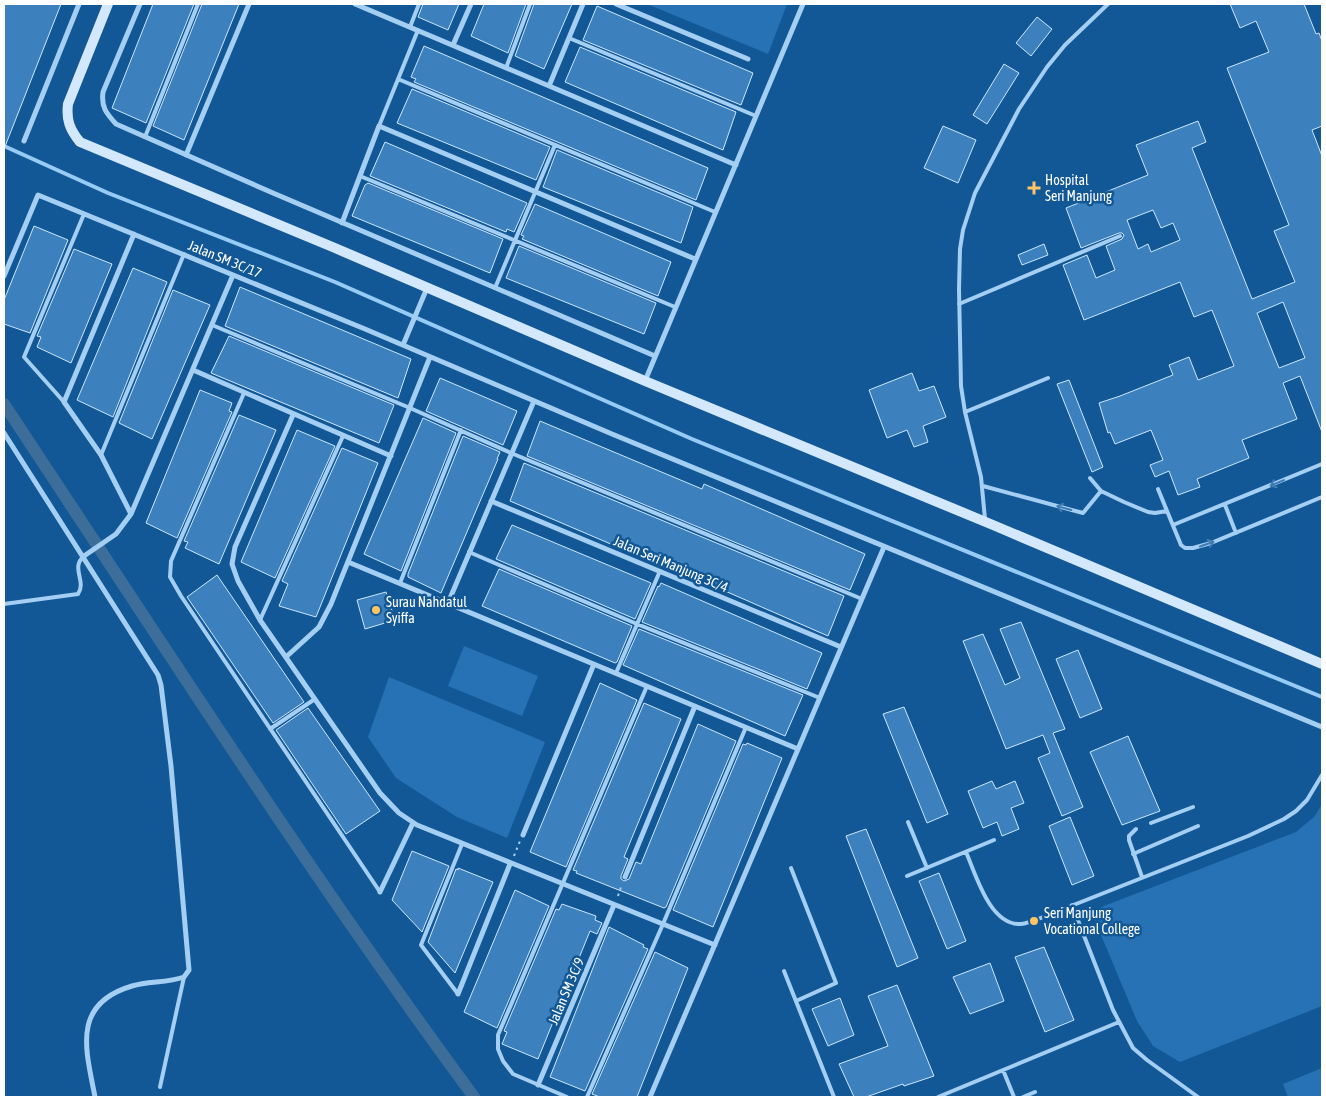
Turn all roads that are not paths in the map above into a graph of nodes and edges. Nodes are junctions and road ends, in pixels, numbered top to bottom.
1 (79, 4) edge
2 (108, 4) edge
3 (140, 4) edge
4 (198, 4) edge
5 (249, 4) edge
6 (355, 4) edge
7 (420, 4) edge
8 (471, 4) edge
9 (530, 4) edge
10 (583, 4) edge
11 (616, 4) edge
12 (803, 4) edge
13 (1108, 4) edge
14 (362, 5) edge
15 (410, 27) junction
16 (418, 30) junction
17 (569, 38) junction
18 (453, 46) junction
19 (748, 59) dead end
20 (506, 68) junction
21 (398, 79) junction
22 (549, 86) junction
23 (756, 116) junction
24 (379, 126) junction
25 (145, 136) junction
26 (24, 141) dead end
27 (555, 145) junction
28 (186, 155) junction
29 (736, 165) junction
30 (360, 176) junction
31 (536, 192) junction
32 (715, 212) junction
33 (84, 214) junction
34 (342, 223) junction
35 (134, 234) junction
36 (1120, 236) dead end
37 (515, 240) junction
38 (184, 254) junction
39 (695, 260) junction
40 (233, 275) junction
41 (4, 276) edge
42 (428, 288) junction
43 (495, 288) junction
44 (959, 304) junction
45 (675, 307) junction
46 (212, 325) junction
47 (403, 345) junction
48 (655, 356) junction
49 (430, 357) junction
50 (193, 370) junction
51 (1048, 378) dead end
52 (645, 381) junction
53 (244, 393) junction
54 (534, 401) junction
55 (64, 402) junction
56 (410, 408) junction
57 (965, 412) junction
58 (293, 415) junction
59 (460, 430) junction
60 (4, 432) edge
61 (343, 436) junction
62 (511, 453) junction
63 (100, 455) junction
64 (391, 456) junction
65 (1322, 464) edge
66 (1090, 478) dead end
67 (983, 486) junction
68 (1158, 489) dead end
69 (1101, 491) junction
70 (1322, 497) edge
71 (491, 501) junction
72 (1225, 505) junction
73 (1167, 511) junction
74 (131, 514) junction
75 (985, 522) junction
76 (1173, 525) junction
77 (1236, 533) junction
78 (884, 547) junction
79 (469, 552) junction
80 (84, 556) junction
81 (348, 562) junction
82 (660, 572) junction
83 (400, 583) junction
84 (862, 599) junction
85 (448, 603) junction
86 (4, 604) edge
87 (260, 620) junction
88 (638, 624) junction
89 (841, 647) junction
90 (286, 657) junction
91 (594, 664) junction
92 (1322, 664) edge
93 (616, 673) junction
94 (647, 686) junction
95 (820, 698) junction
96 (315, 700) junction
97 (695, 706) junction
98 (746, 727) junction
99 (1322, 727) edge
100 (270, 729) junction
101 (798, 749) junction
102 (1322, 775) edge
103 (1193, 807) dead end
104 (908, 822) dead end
105 (413, 823) junction
106 (1151, 823) dead end
107 (1198, 826) dead end
108 (1136, 829) dead end
109 (523, 835) road end
110 (994, 840) dead end
111 (462, 844) junction
112 (966, 852) junction
113 (1133, 854) junction
114 (510, 864) junction
115 (791, 868) dead end
116 (926, 868) junction
117 (907, 876) dead end
118 (625, 877) road end
119 (1142, 877) junction
120 (563, 885) junction
121 (380, 892) joint
122 (614, 905) junction
123 (1072, 905) junction
124 (663, 924) junction
125 (714, 945) junction
126 (784, 971) dead end
127 (184, 978) junction
128 (458, 994) joint
129 (796, 1001) junction
130 (1119, 1022) junction
131 (1003, 1070) junction
132 (538, 1085) junction
133 (160, 1086) dead end
134 (1035, 1092) dead end
135 (95, 1097) edge
136 (567, 1097) edge
137 (587, 1097) edge
138 (650, 1097) edge
139 (834, 1097) edge
140 (938, 1097) edge
141 (1014, 1097) edge
142 (1023, 1097) edge
143 (1198, 1097) edge

1 - 26 street
2 - 42 street
3 - 25 street
4 - 25 lane
5 - 28 street
6 - 14 street
7 - 15 lane
8 - 18 street
9 - 20 lane
10 - 17 street
11 - 19 street
12 - 23 street
13 - 44 lane
14 - 15 street
15 - 16 street
16 - 18 street
16 - 21 lane
17 - 22 street
17 - 23 lane
18 - 20 street
20 - 22 street
21 - 24 lane
21 - 27 lane
22 - 29 street
23 - 29 street
24 - 30 street
24 - 31 street
25 - 28 street
27 - 31 lane
27 - 32 lane
28 - 34 street
29 - 32 street
30 - 34 street
30 - 37 lane
31 - 37 lane
31 - 39 street
32 - 39 street
33 - 35 street, Jalan SM 3C/17
33 - 41 street, Jalan SM 3C/17
33 - 55 lane
34 - 43 street
35 - 38 street, Jalan SM 3C/17
35 - 55 street
36 - 44 lane
37 - 43 lane
37 - 45 lane
38 - 40 street, Jalan SM 3C/17
38 - 63 lane
39 - 45 street
40 - 46 street
40 - 47 street, Jalan SM 3C/17
42 - 47 street
42 - 52 street
43 - 48 street
44 - 57 lane
45 - 48 street
46 - 50 street
46 - 56 lane
47 - 49 street, Jalan SM 3C/17
48 - 52 street
49 - 54 street, Jalan SM 3C/17
49 - 56 street
50 - 53 street
50 - 74 street
51 - 57 lane
52 - 75 street
53 - 58 street
53 - 100 lane
54 - 62 street
54 - 78 street, Jalan SM 3C/17
55 - 63 street
56 - 59 lane
56 - 64 street
57 - 67 lane
58 - 61 street
58 - 87 street
59 - 62 lane
59 - 83 lane
60 - 80 street
61 - 64 street
61 - 87 lane
62 - 71 street
62 - 84 lane
63 - 74 street
64 - 81 street
65 -> 72 lane
66 - 69 lane
69 -> 67 lane
67 - 75 lane
68 - 73 lane
69 - 73 lane
70 - 77 lane
71 - 79 street
71 - 82 street, Jalan Seri Manjung 3C/4
72 - 76 lane
72 - 77 lane
73 - 76 lane
74 - 80 street
75 - 92 street
76 -> 77 lane
78 - 84 street
78 - 99 street, Jalan SM 3C/17
79 - 85 street
79 - 88 lane
80 - 86 lane
80 - 127 street
81 - 83 street
81 - 90 street
82 - 88 lane
82 - 89 street, Jalan Seri Manjung 3C/4
83 - 85 street
84 - 89 street
85 - 91 street
87 - 90 street
88 - 93 lane
88 - 95 lane
89 - 95 street
90 - 96 street
91 - 93 street
91 - 109 street
93 - 94 street
94 - 97 street
94 - 120 lane
95 - 101 street
96 - 100 lane
96 - 105 street
97 - 98 street
97 - 118 street
98 - 101 street
98 - 124 lane
100 - 121 lane
101 - 125 street
102 - 119 lane
103 - 106 lane
104 - 116 lane
105 - 111 street
105 - 121 street
107 - 113 lane
108 - 113 lane
110 - 112 lane
111 - 114 street
111 - 128 lane
112 - 116 lane
112 - 123 lane
113 - 119 lane
114 - 120 street
114 - 128 street
115 - 129 lane
116 - 117 lane
119 - 123 lane
120 - 122 street
120 - 132 lane
122 - 124 street
122 - 132 street, Jalan SM 3C/9
123 - 130 lane
124 - 125 street
124 - 137 lane
125 - 138 street
126 - 129 lane
127 - 133 lane
127 - 135 street
129 - 139 lane
130 - 131 lane
130 - 143 lane
131 - 140 lane
131 - 141 lane
132 - 136 lane
134 - 142 lane

